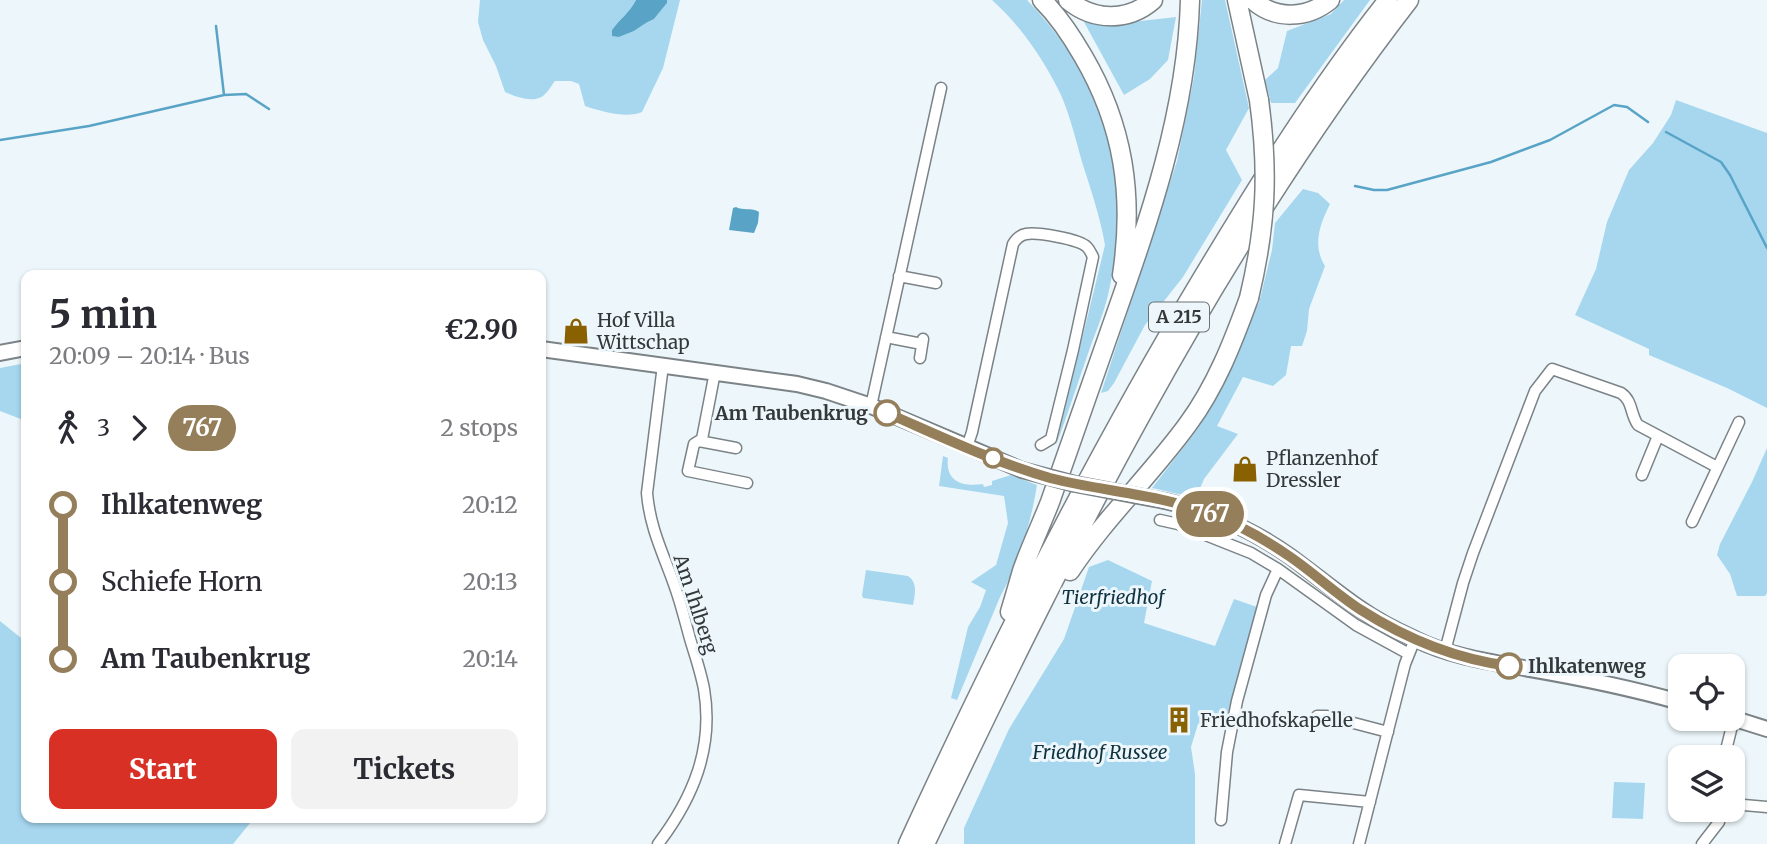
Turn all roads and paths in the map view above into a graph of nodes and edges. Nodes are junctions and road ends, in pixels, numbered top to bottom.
1 (1042, 0) edge
2 (1068, 0) edge
3 (1153, 0) edge
4 (1190, 0) edge
5 (1237, 0) edge
6 (1253, 0) edge
7 (1329, 0) edge
8 (1388, 0) edge
9 (1409, 0) edge
10 (941, 88) dead end
11 (899, 276) junction
12 (936, 283) dead end
13 (1116, 313) junction
14 (886, 337) junction
15 (21, 349) edge
16 (546, 350) edge
17 (0, 353) edge
18 (920, 358) dead end
19 (667, 365) junction
20 (715, 372) junction
21 (871, 406) junction
22 (1739, 422) dead end
23 (1658, 436) junction
24 (699, 441) junction
25 (1041, 445) dead end
26 (967, 447) junction
27 (736, 448) dead end
28 (1717, 467) junction
29 (1642, 475) dead end
30 (747, 483) dead end
31 (1160, 520) dead end
32 (1692, 522) dead end
33 (1278, 569) junction
34 (1415, 639) junction
35 (1445, 651) junction
36 (1409, 654) junction
37 (1006, 656) junction
38 (1668, 699) edge
39 (1317, 716) dead end
40 (1745, 722) edge
41 (1767, 729) edge
42 (1388, 732) junction
43 (1370, 802) junction
44 (1745, 805) edge
45 (1767, 807) edge
46 (1221, 820) dead end
47 (1719, 822) edge
48 (658, 844) edge
49 (908, 844) edge
50 (925, 844) edge
51 (1285, 844) edge
52 (1359, 844) edge
53 (1702, 844) edge

1 - 13 highway
2 - 3 highway
4 - 13 highway
5 - 37 highway, bridge
6 - 7 highway
8 - 37 highway, A 215
9 - 37 highway, A 215
10 - 11 street
11 - 12 street
11 - 14 street
13 - 37 highway
14 - 18 street
14 - 21 street
15 - 17 street
16 - 19 street
19 - 20 street
19 - 48 street, Am Ihlberg
20 - 21 street
20 - 24 street
21 - 26 street
22 - 28 street
23 - 28 street
23 - 29 street
23 - 35 street
24 - 27 street
24 - 30 street
25 - 26 street
26 - 34 street, bridge
28 - 32 street
31 - 33 street
33 - 36 street
33 - 46 street
34 - 35 street
34 - 36 street
35 - 38 street
36 - 42 street
37 - 49 highway, A 215
37 - 50 highway, A 215
39 - 42 street
40 - 41 street
42 - 43 street
43 - 51 street
43 - 52 street
44 - 45 street
47 - 53 street

